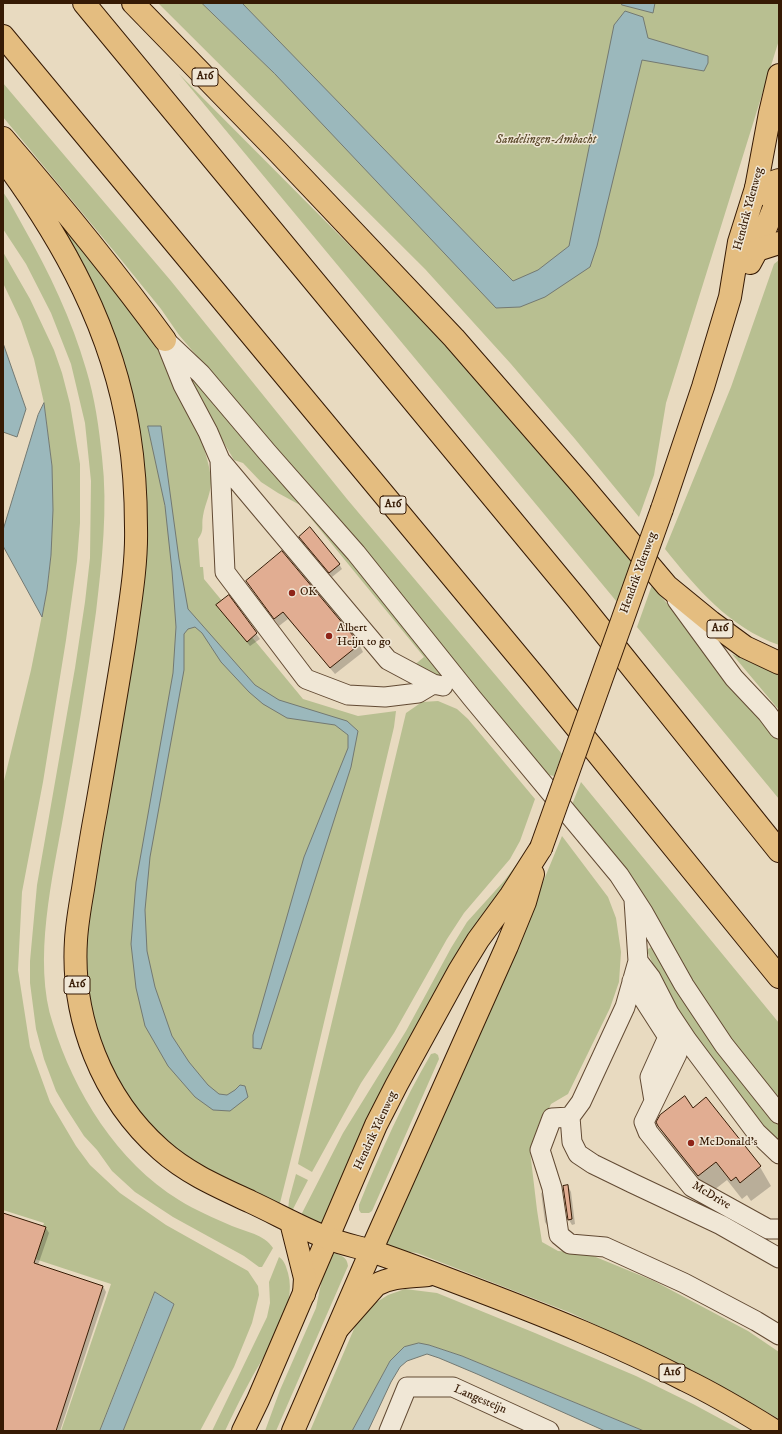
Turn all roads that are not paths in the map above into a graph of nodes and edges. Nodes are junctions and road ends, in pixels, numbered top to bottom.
1 (84, 3) edge
2 (133, 3) edge
3 (3, 36) edge
4 (779, 75) edge
5 (3, 138) edge
6 (3, 159) edge
7 (779, 180) edge
8 (756, 188) junction
9 (778, 200) edge
10 (779, 243) edge
11 (757, 250) junction
12 (730, 297) junction
13 (165, 340) junction
14 (220, 460) junction
15 (667, 586) junction
16 (779, 663) edge
17 (433, 684) junction
18 (472, 698) junction
19 (779, 729) edge
20 (541, 848) junction
21 (779, 851) edge
22 (634, 896) junction
23 (638, 961) junction
24 (779, 977) edge
25 (632, 981) junction
26 (779, 1114) edge
27 (570, 1117) junction
28 (779, 1154) edge
29 (291, 1222) junction
30 (779, 1229) edge
31 (328, 1239) junction
32 (371, 1251) junction
33 (779, 1258) edge
34 (436, 1275) junction
35 (304, 1294) junction
36 (339, 1327) junction
37 (779, 1335) edge
38 (243, 1431) edge
39 (293, 1431) edge
40 (389, 1431) edge
41 (549, 1431) edge
42 (776, 1431) edge

1 - 21 main road
2 - 15 main road, A16
3 - 24 main road, A16
4 - 8 main road, Hendrik Ydenweg
5 - 13 main road
6 - 29 main road, A16
7 - 8 main road
8 - 9 main road
8 - 12 main road, Hendrik Ydenweg
9 - 11 main road, Hendrik Ydenweg
10 - 11 main road
11 - 12 main road, Hendrik Ydenweg
12 - 20 main road, Hendrik Ydenweg, bridge
13 - 14 lane
13 - 18 lane
14 - 17 lane
14 - 17 lane
15 - 16 main road, A16
15 - 19 lane, A16
17 - 18 lane
18 - 22 lane
20 - 31 main road, Hendrik Ydenweg
20 - 32 main road, Hendrik Ydenweg
22 - 23 lane
22 - 26 lane
23 - 25 lane
23 - 28 lane
25 - 27 lane
25 - 30 lane, McDrive
27 - 33 lane
27 - 37 lane
29 - 31 main road, A16
29 - 35 main road
31 - 32 main road, A16
31 - 35 main road, Hendrik Ydenweg
32 - 34 main road, A16
32 - 36 main road, Hendrik Ydenweg
34 - 36 main road, A16
34 - 42 main road, A16
35 - 38 main road, Hendrik Ydenweg
36 - 39 main road, Hendrik Ydenweg
40 - 41 lane, Langesteijn

